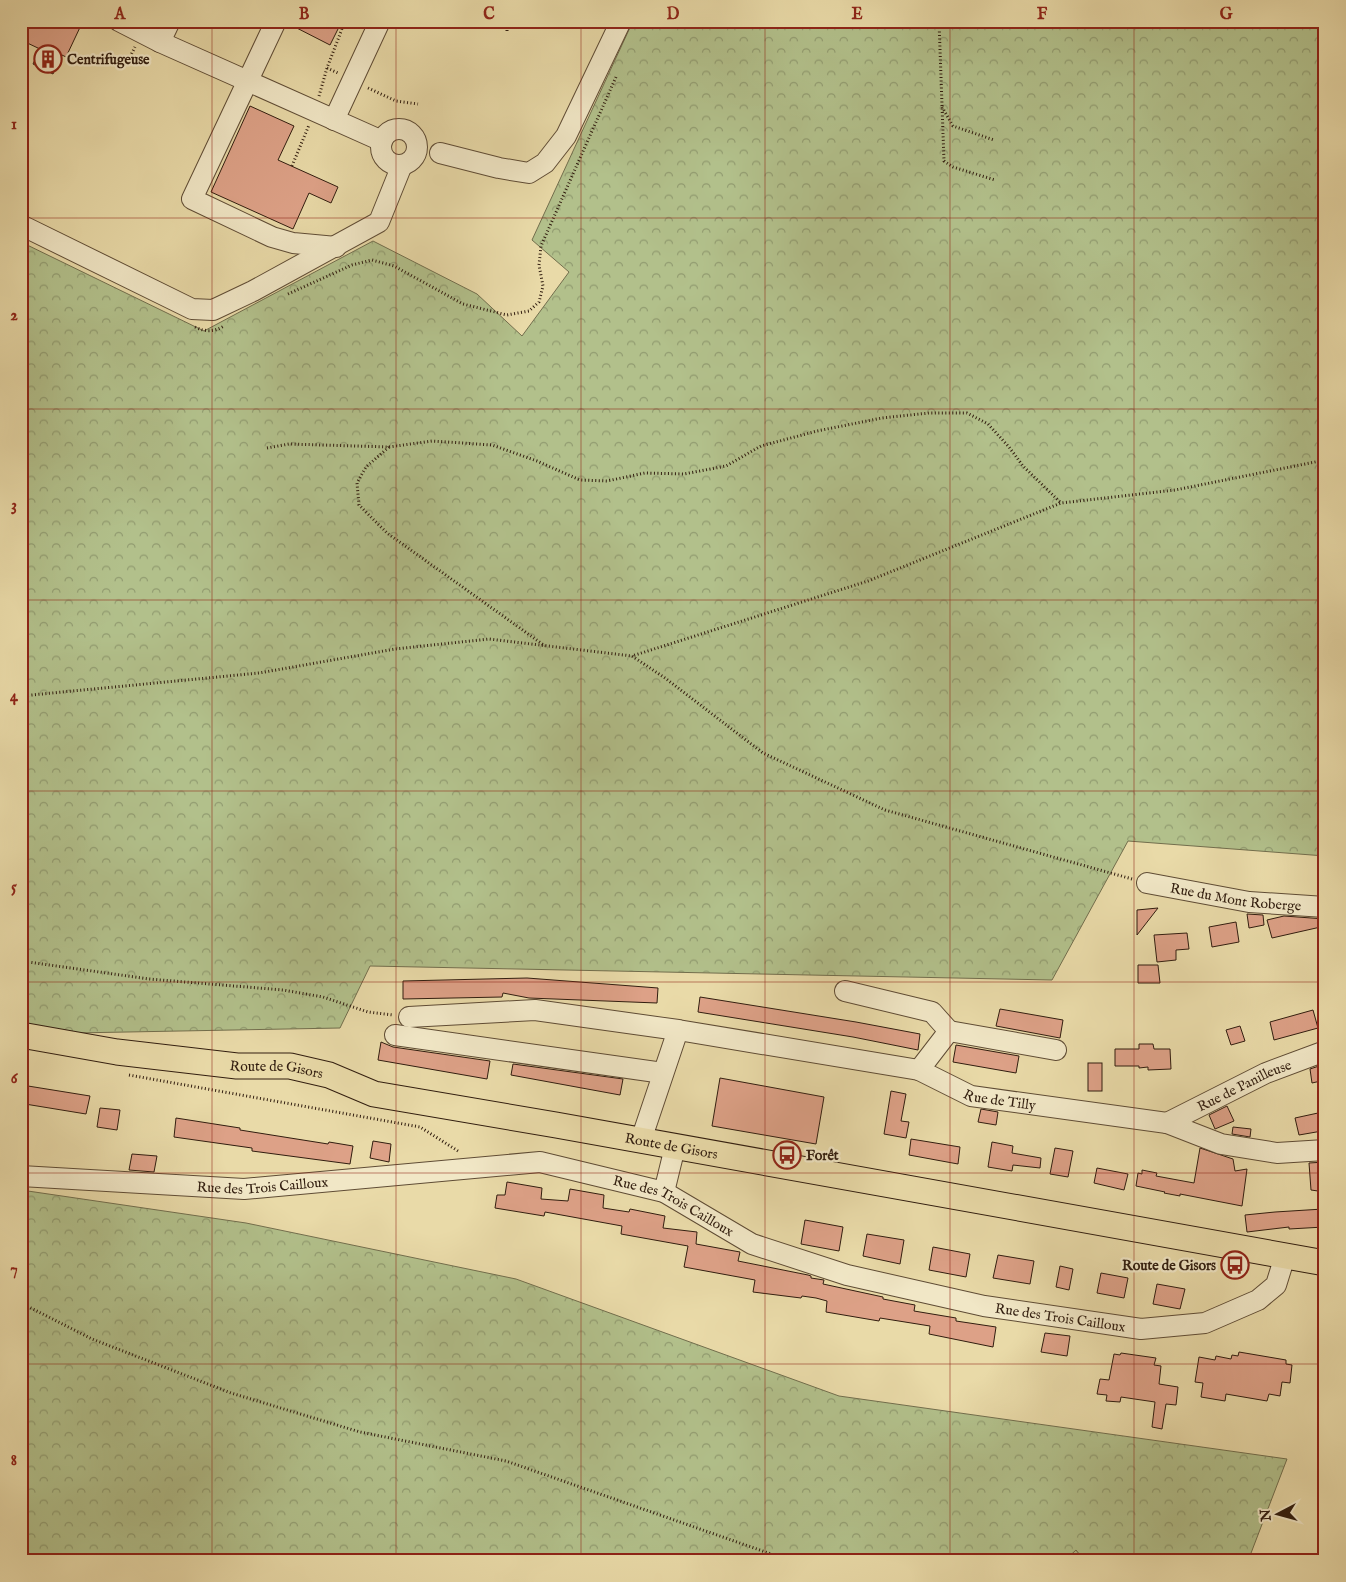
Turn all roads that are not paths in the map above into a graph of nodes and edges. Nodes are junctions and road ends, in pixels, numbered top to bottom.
1 (119, 21) edge
2 (170, 21) edge
3 (276, 21) edge
4 (380, 21) edge
5 (629, 25) edge
6 (160, 42) junction
7 (248, 81) junction
8 (334, 120) junction
9 (382, 141) junction
10 (411, 153) junction
11 (21, 224) edge
12 (336, 247) junction
13 (1148, 883) road end
14 (1325, 907) edge
15 (845, 991) dead end
16 (409, 1017) road end
17 (678, 1030) junction
18 (950, 1031) junction
19 (21, 1035) edge
20 (395, 1035) dead end
21 (1056, 1050) dead end
22 (1325, 1051) edge
23 (919, 1070) junction
24 (663, 1073) junction
25 (1167, 1123) junction
26 (641, 1140) junction
27 (675, 1147) junction
28 (1325, 1150) edge
29 (21, 1176) edge
30 (664, 1192) junction
31 (1285, 1256) junction
32 (1325, 1263) edge

1 - 6 street
2 - 6 street
3 - 7 street
4 - 8 street
5 - 10 street
6 - 7 street
7 - 8 street
7 - 12 street
8 - 9 street
9 - 10 street
9 - 10 street
10 - 12 street
11 - 12 street
13 - 14 street, Rue du Mont Roberge
15 - 18 street
16 - 17 street, Rue de Tilly
17 - 23 street, Rue de Tilly
17 - 24 street
18 - 21 street
18 - 23 street
19 - 26 main road, Route de Gisors
20 - 24 street
22 - 25 street, Rue de Panilleuse
23 - 25 street, Rue de Tilly
24 - 26 street
25 - 28 street, Rue de Tilly
26 - 27 main road, Route de Gisors
27 - 30 street
27 - 31 main road, Route de Gisors
29 - 30 street, Rue des Trois Cailloux
30 - 31 street, Rue des Trois Cailloux
31 - 32 main road, Route de Gisors

